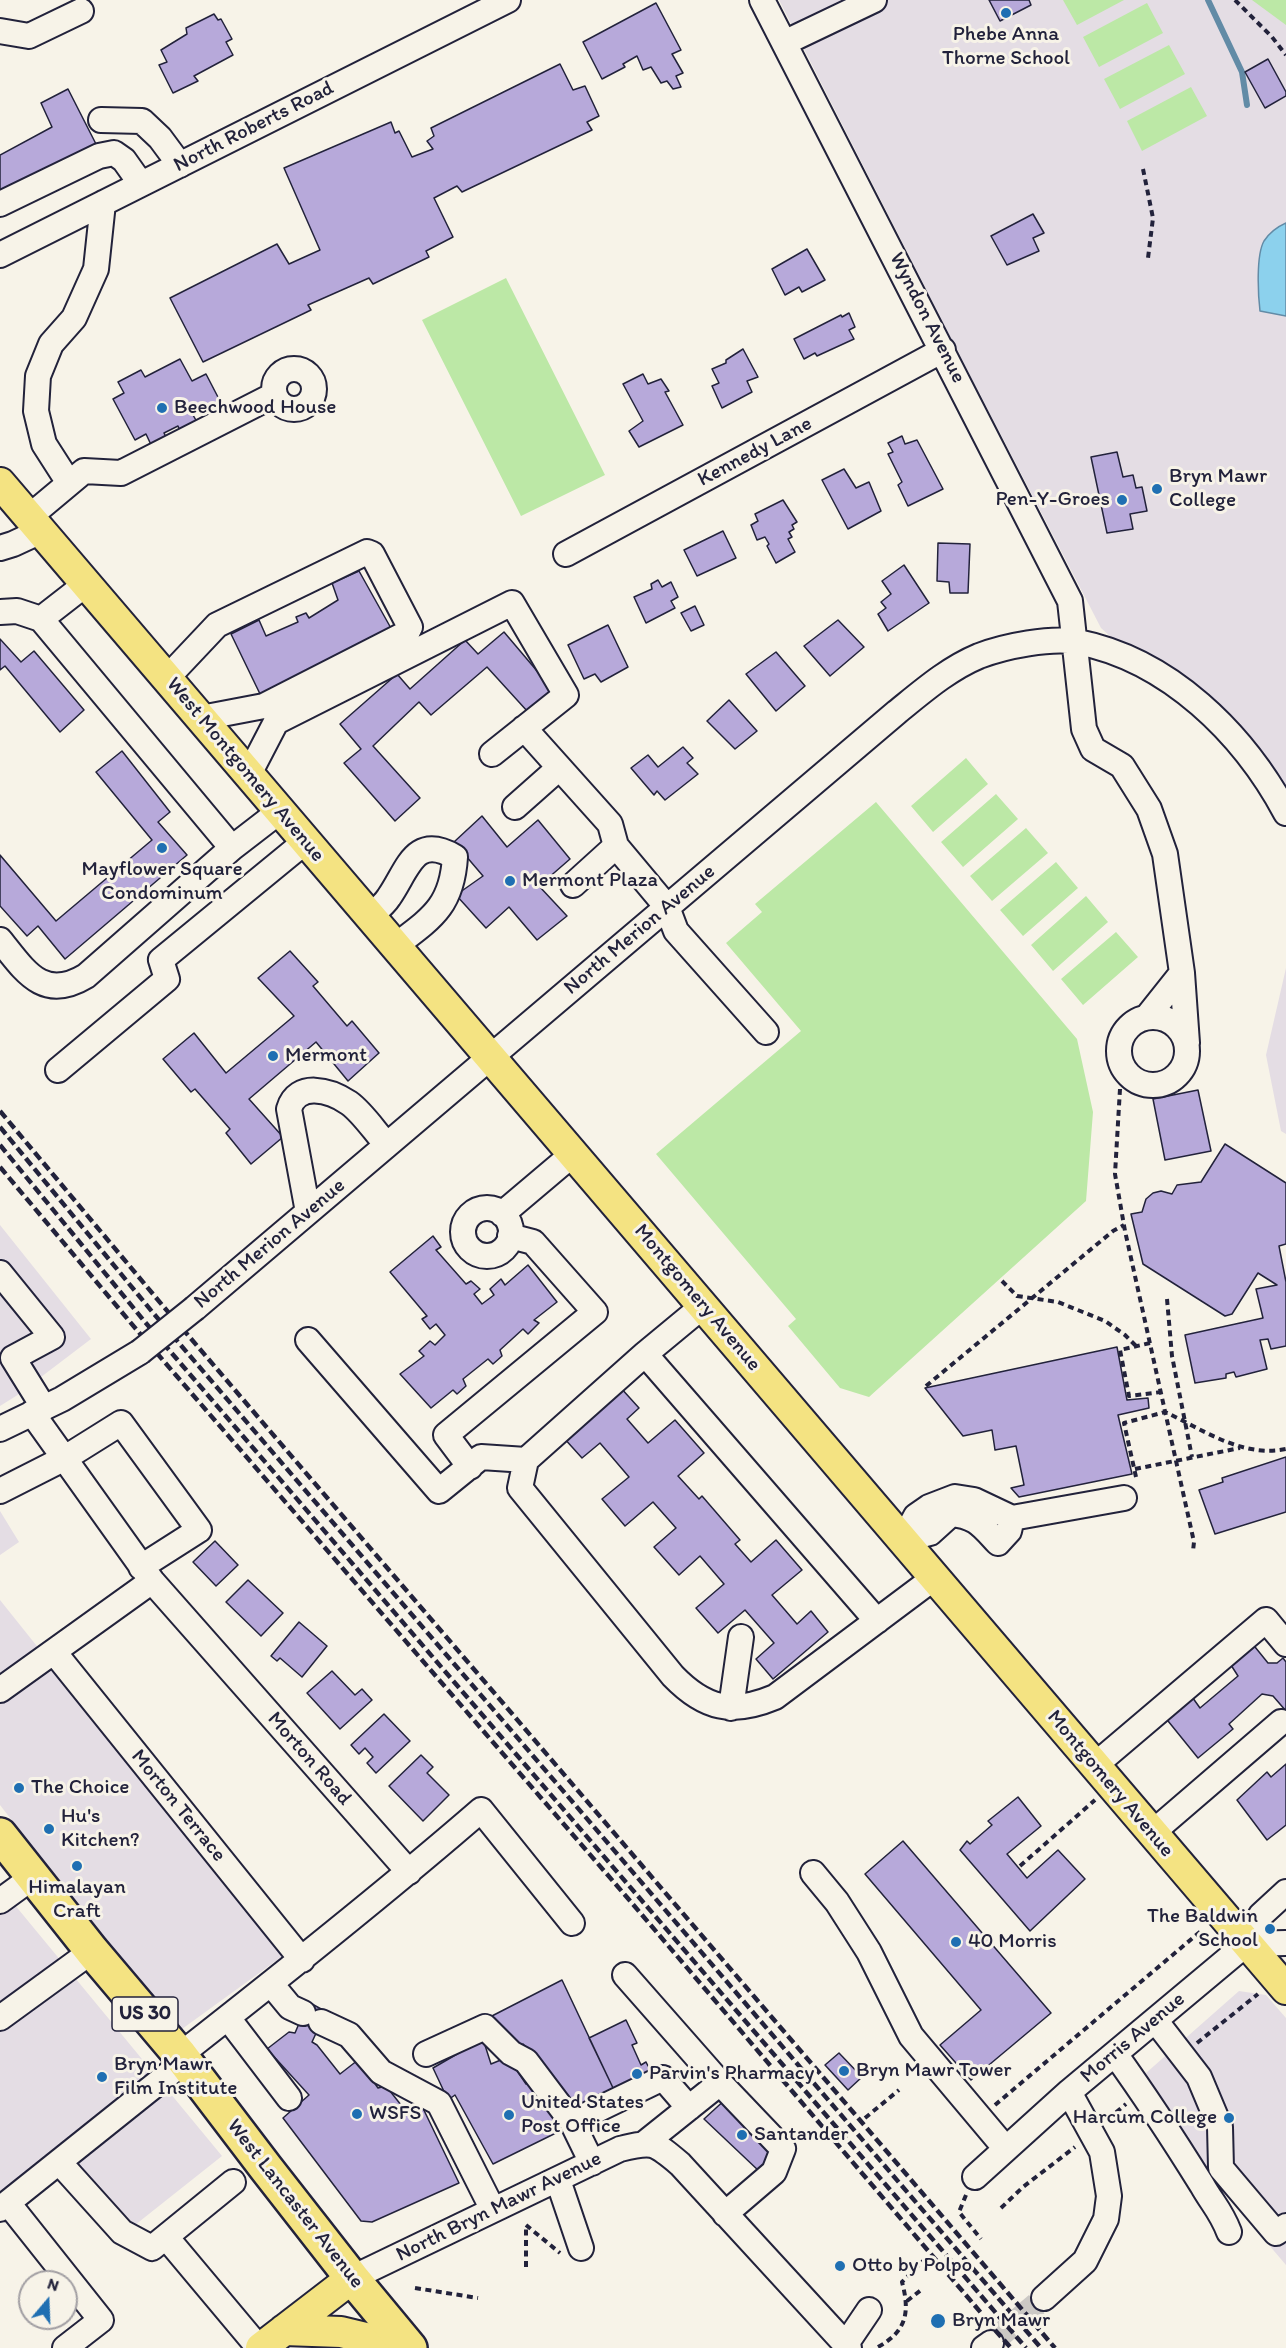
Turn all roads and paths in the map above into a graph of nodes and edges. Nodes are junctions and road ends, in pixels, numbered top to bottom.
1 (508, 0) edge
2 (762, 0) edge
3 (874, 0) edge
4 (1235, 0) edge
5 (832, 9) edge
6 (81, 11) dead end
7 (0, 31) edge
8 (784, 43) junction
9 (1286, 55) edge
10 (101, 120) dead end
11 (180, 165) junction
12 (1143, 170) dead end
13 (141, 184) junction
14 (103, 203) junction
15 (0, 204) edge
16 (0, 255) edge
17 (1148, 258) dead end
18 (944, 350) junction
19 (274, 395) dead end
20 (0, 483) edge
21 (69, 483) junction
22 (35, 524) junction
23 (0, 548) edge
24 (566, 554) dead end
25 (86, 584) junction
26 (0, 612) edge
27 (41, 619) junction
28 (1076, 642) junction
29 (167, 678) junction
30 (201, 718) junction
31 (524, 728) junction
32 (492, 754) dead end
33 (559, 768) junction
34 (249, 774) junction
35 (515, 807) dead end
36 (280, 811) junction
37 (1286, 813) edge
38 (306, 842) junction
39 (616, 846) junction
40 (232, 848) junction
41 (573, 885) dead end
42 (667, 907) junction
43 (369, 917) junction
44 (0, 940) edge
45 (395, 946) junction
46 (1182, 973) junction
47 (1147, 1017) junction
48 (766, 1032) dead end
49 (1187, 1043) junction
50 (490, 1058) junction
51 (58, 1070) dead end
52 (1120, 1089) dead end
53 (387, 1145) junction
54 (573, 1154) junction
55 (308, 1212) junction
56 (502, 1214) junction
57 (1124, 1225) junction
58 (510, 1236) junction
59 (0, 1274) edge
60 (1002, 1281) dead end
61 (1031, 1298) junction
62 (1167, 1299) dead end
63 (703, 1306) junction
64 (308, 1340) dead end
65 (1150, 1343) junction
66 (1136, 1346) junction
67 (7, 1350) edge
68 (645, 1354) junction
69 (926, 1386) dead end
70 (1161, 1392) junction
71 (38, 1411) junction
72 (1166, 1412) junction
73 (1185, 1421) junction
74 (0, 1429) edge
75 (1240, 1448) junction
76 (1286, 1449) edge
77 (1192, 1457) junction
78 (65, 1458) junction
79 (526, 1460) junction
80 (1176, 1460) junction
81 (470, 1467) junction
82 (1135, 1469) junction
83 (1136, 1477) dead end
84 (0, 1491) edge
85 (1124, 1498) dead end
86 (1012, 1518) junction
87 (903, 1539) junction
88 (1193, 1551) dead end
89 (146, 1574) junction
90 (934, 1578) junction
91 (877, 1621) junction
92 (741, 1637) dead end
93 (1286, 1644) edge
94 (54, 1652) junction
95 (0, 1690) edge
96 (731, 1708) junction
97 (1281, 1722) dead end
98 (1103, 1776) junction
99 (1152, 1833) junction
100 (0, 1835) edge
101 (1020, 1866) dead end
102 (409, 1872) junction
103 (813, 1873) dead end
104 (33, 1876) junction
105 (1286, 1892) edge
106 (0, 1901) edge
107 (572, 1923) dead end
108 (1201, 1931) dead end
109 (1286, 1943) edge
110 (1246, 1944) junction
111 (92, 1951) junction
112 (302, 1960) junction
113 (625, 1975) dead end
114 (271, 1984) junction
115 (1286, 1989) edge
116 (0, 2018) edge
117 (228, 2018) junction
118 (1155, 2020) junction
119 (426, 2054) dead end
120 (1115, 2054) junction
121 (183, 2058) junction
122 (720, 2083) junction
123 (899, 2091) dead end
124 (1069, 2092) junction
125 (289, 2098) dead end
126 (688, 2109) junction
127 (865, 2118) dead end
128 (980, 2118) junction
129 (572, 2122) junction
130 (645, 2143) junction
131 (1006, 2149) junction
132 (59, 2162) junction
133 (592, 2163) junction
134 (975, 2176) dead end
135 (558, 2180) junction
136 (233, 2182) dead end
137 (1023, 2187) dead end
138 (4, 2206) edge
139 (1002, 2208) dead end
140 (493, 2210) junction
141 (959, 2212) dead end
142 (725, 2214) junction
143 (1229, 2232) dead end
144 (1283, 2233) edge
145 (166, 2237) junction
146 (981, 2239) dead end
147 (571, 2252) joint
148 (923, 2261) dead end
149 (526, 2267) dead end
150 (352, 2278) junction
151 (415, 2288) dead end
152 (921, 2290) dead end
153 (478, 2298) dead end
154 (1044, 2298) tunnel mouth
155 (907, 2301) junction
156 (869, 2310) dead end
157 (268, 2342) edge
158 (842, 2347) edge
159 (878, 2347) edge
160 (65, 2348) edge
161 (394, 2348) edge
162 (411, 2348) edge

1 - 11 street, North Roberts Road
2 - 8 street, Wyndon Avenue
3 - 5 street
4 - 9 path
5 - 8 street
6 - 7 street
8 - 18 street, Wyndon Avenue
10 - 11 street
11 - 13 street, North Roberts Road
12 - 17 path
13 - 14 street, North Roberts Road
13 - 15 street
14 - 16 street, North Roberts Road
14 - 21 street
18 - 24 street, Kennedy Lane
18 - 28 street, Wyndon Avenue
19 - 21 street
20 - 22 main road, West Montgomery Avenue
21 - 22 street
22 - 23 street
22 - 25 main road, West Montgomery Avenue
25 - 27 street
25 - 29 main road, West Montgomery Avenue
26 - 27 street
27 - 40 street
28 - 37 street, North Merion Avenue
28 - 42 street, North Merion Avenue
28 - 46 street, Wyndon Avenue
29 - 30 main road, West Montgomery Avenue
29 - 30 street
30 - 34 main road, West Montgomery Avenue
31 - 32 street
31 - 33 street
31 - 34 street
33 - 35 street
33 - 39 street
34 - 36 main road, West Montgomery Avenue
36 - 38 main road, West Montgomery Avenue
36 - 40 street
38 - 43 main road, West Montgomery Avenue
38 - 51 street
39 - 41 street
39 - 42 street
40 - 44 street
42 - 48 street
42 - 50 street, North Merion Avenue
43 - 45 main road, West Montgomery Avenue
43 - 45 street
45 - 50 main road, West Montgomery Avenue
46 - 47 street
46 - 49 street, Wyndon Avenue
47 - 49 street
47 - 49 street
50 - 53 street, North Merion Avenue
50 - 54 main road, Montgomery Avenue
52 - 57 path
53 - 55 street, North Merion Avenue
53 - 55 street
54 - 56 street
54 - 63 main road, Montgomery Avenue
55 - 71 street, North Merion Avenue, bridge
56 - 58 street
56 - 58 street
57 - 61 path
57 - 65 path
58 - 81 street
59 - 67 street
60 - 61 path
61 - 66 path
61 - 69 path
62 - 73 path
63 - 68 street
63 - 87 main road, Montgomery Avenue
64 - 81 street
65 - 66 path
65 - 70 path
66 - 70 path
67 - 71 street, Morton Road
68 - 79 street
68 - 91 street
70 - 72 path
71 - 74 street, North Merion Avenue
71 - 78 street, Morton Road
72 - 73 path
72 - 80 path
72 - 82 path
73 - 75 path
73 - 77 path
75 - 76 path
75 - 77 path
77 - 80 path
78 - 84 street
78 - 89 street, Morton Road
78 - 89 street
79 - 81 street
79 - 96 street
80 - 82 path
80 - 88 path
82 - 83 path
85 - 86 street
86 - 87 street
86 - 87 street
87 - 90 main road
89 - 94 street
89 - 102 street, Morton Road
90 - 91 street
90 - 98 main road, Montgomery Avenue
91 - 96 street
92 - 96 street
93 - 98 street
94 - 95 street
94 - 112 street, Morton Terrace
97 - 99 street
98 - 99 main road, Montgomery Avenue
98 - 101 path
99 - 110 main road, Montgomery Avenue
100 - 104 highway, West Lancaster Avenue / US 30
102 - 107 street
102 - 112 street
103 - 128 street
104 - 106 street
104 - 111 highway, West Lancaster Avenue / US 30
105 - 110 street, Morris Avenue
108 - 128 path
109 - 110 street
110 - 115 main road, Montgomery Avenue
110 - 118 street, Morris Avenue
111 - 116 street
111 - 121 highway, West Lancaster Avenue / US 30
112 - 114 street
113 - 122 street
114 - 117 street
114 - 140 street
117 - 121 street
117 - 125 street
118 - 120 street, Morris Avenue
118 - 144 street
119 - 129 street
120 - 124 street, Morris Avenue
120 - 143 street
121 - 132 street
121 - 150 highway, West Lancaster Avenue / US 30
122 - 126 street
122 - 142 street
123 - 127 path
124 - 131 street
124 - 154 street, Morris Avenue
126 - 129 street
126 - 130 street
128 - 131 street
129 - 133 street
130 - 133 street, North Bryn Mawr Avenue
130 - 142 street
131 - 134 street
132 - 138 street
132 - 145 street
133 - 135 street, North Bryn Mawr Avenue
135 - 140 street, North Bryn Mawr Avenue
135 - 147 street
136 - 145 street
137 - 139 path
138 - 160 street
140 - 150 street, North Bryn Mawr Avenue
141 - 146 path
142 - 158 street
145 - 157 street
147 - 149 path
148 - 155 path
150 - 157 main road
150 - 162 highway, West Lancaster Avenue / US 30
151 - 153 path
152 - 155 path
155 - 159 path
156 - 158 street
157 - 161 main road

